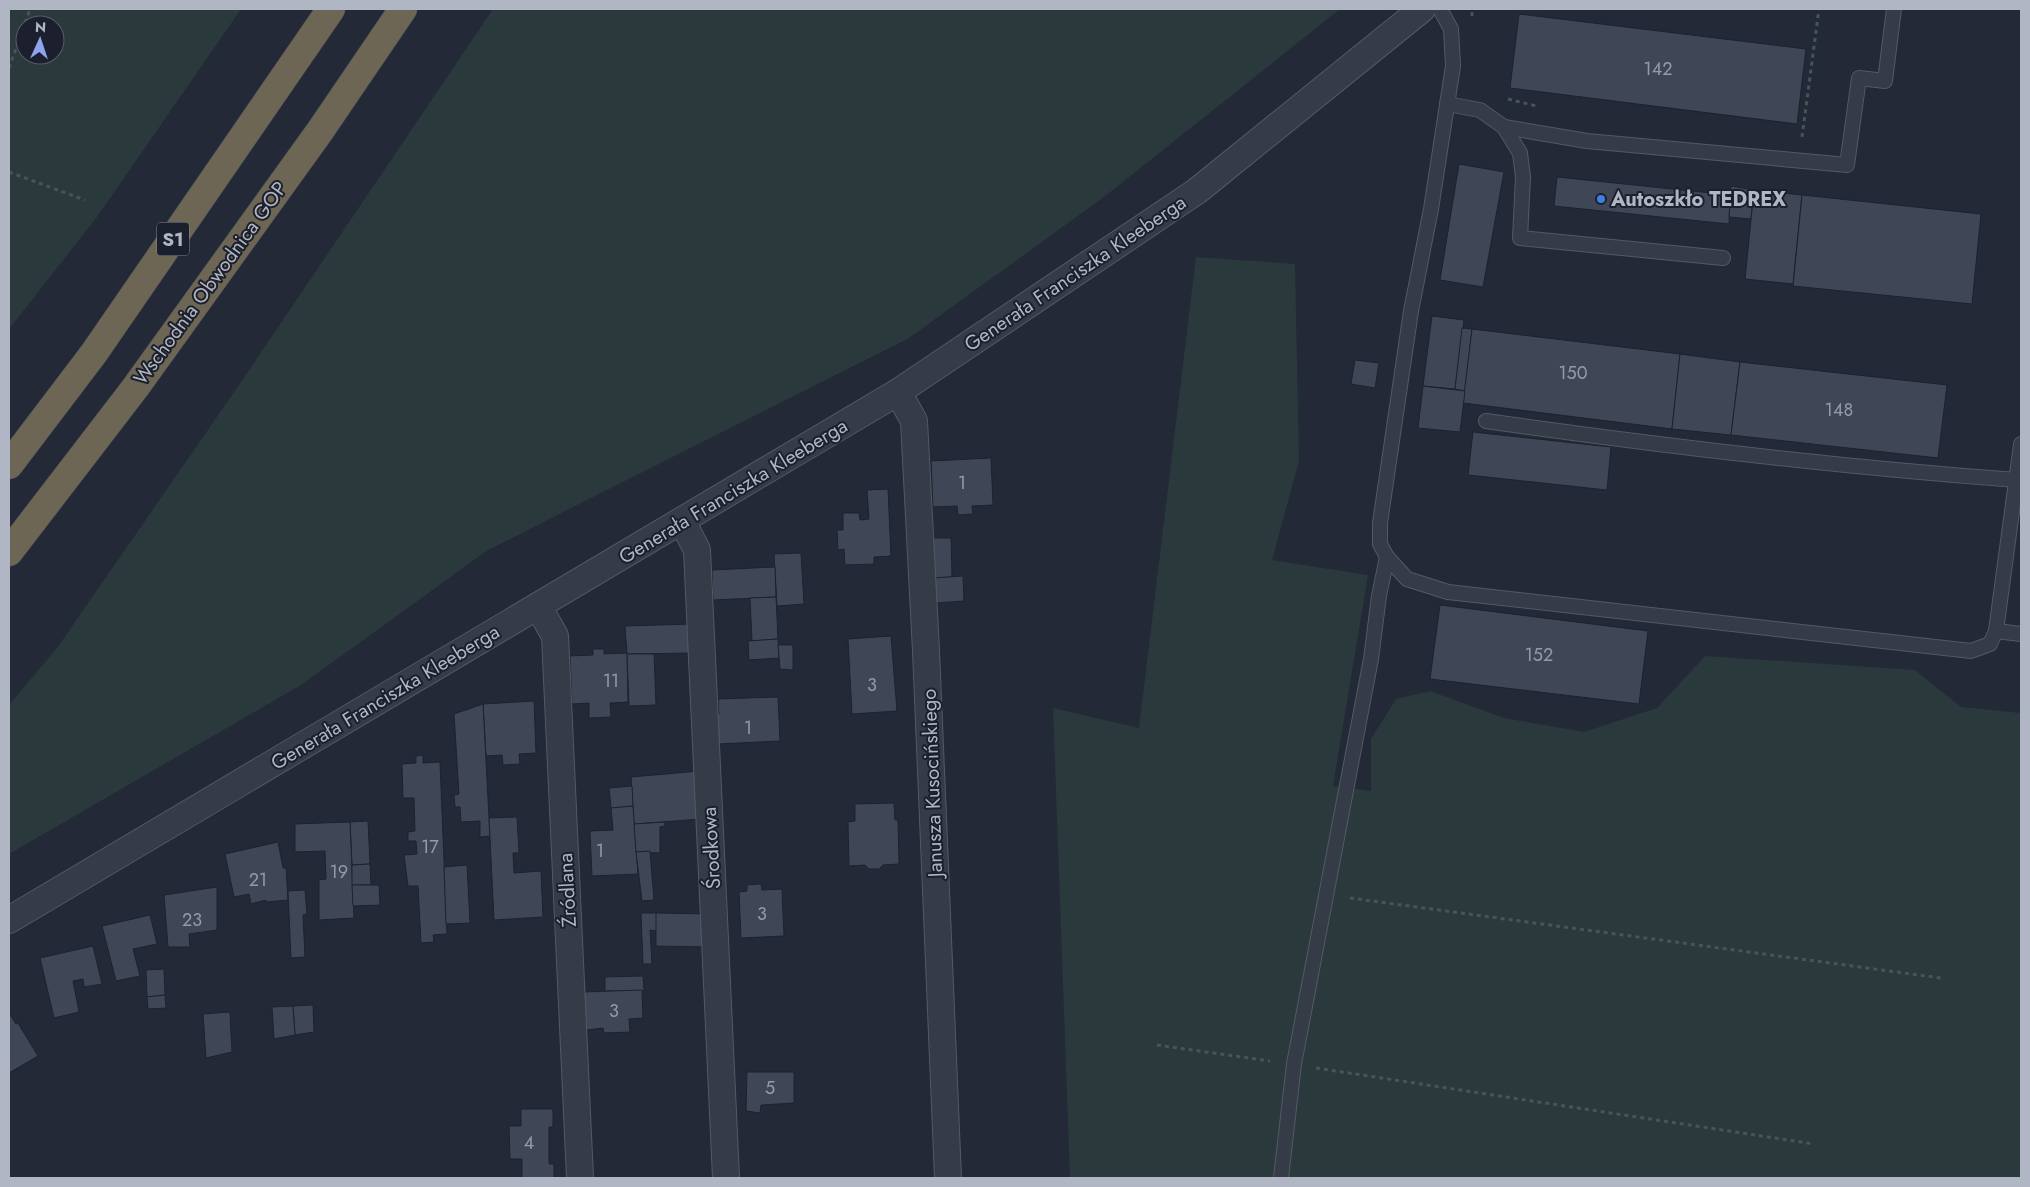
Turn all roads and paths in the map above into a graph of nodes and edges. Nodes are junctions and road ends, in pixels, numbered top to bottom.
1 (30, 9) edge
2 (331, 9) edge
3 (403, 9) edge
4 (1422, 9) edge
5 (1440, 9) edge
6 (1472, 9) edge
7 (1819, 9) edge
8 (1894, 9) edge
9 (1471, 24) dead end
10 (9, 68) edge
11 (1505, 98) dead end
12 (1447, 104) junction
13 (1540, 107) dead end
14 (1504, 127) junction
15 (1799, 141) dead end
16 (9, 172) edge
17 (85, 200) dead end
18 (1723, 258) dead end
19 (898, 392) junction
20 (1486, 421) dead end
21 (2021, 444) edge
22 (9, 465) edge
23 (2017, 480) junction
24 (2017, 506) edge
25 (682, 521) junction
26 (9, 552) edge
27 (1387, 558) junction
28 (538, 606) junction
29 (1996, 631) junction
30 (2021, 634) edge
31 (1327, 895) junction
32 (9, 920) edge
33 (1941, 978) dead end
34 (1157, 1045) dead end
35 (1294, 1064) junction
36 (1814, 1144) dead end
37 (580, 1178) edge
38 (726, 1178) edge
39 (948, 1178) edge
40 (1281, 1178) edge

1 - 10 path
2 - 22 highway, S1
3 - 26 highway, Wschodnia Obwodnica GOP
4 - 19 street, Generała Franciszka Kleeberga
5 - 12 lane
6 - 9 path
7 - 15 path
8 - 14 lane
11 - 13 path
12 - 14 lane
12 - 27 lane
14 - 18 lane
16 - 17 path
19 - 25 street, Generała Franciszka Kleeberga
19 - 39 street, Janusza Kusocińskiego
20 - 23 lane
21 - 23 lane
23 - 24 lane
24 - 29 lane
25 - 28 street, Generała Franciszka Kleeberga
25 - 38 street, Środkowa
27 - 29 lane
27 - 31 lane
28 - 32 street, Generała Franciszka Kleeberga
28 - 37 street, Źródlana
29 - 30 lane
31 - 33 path
31 - 35 lane
34 - 35 path
35 - 36 path
35 - 40 lane

